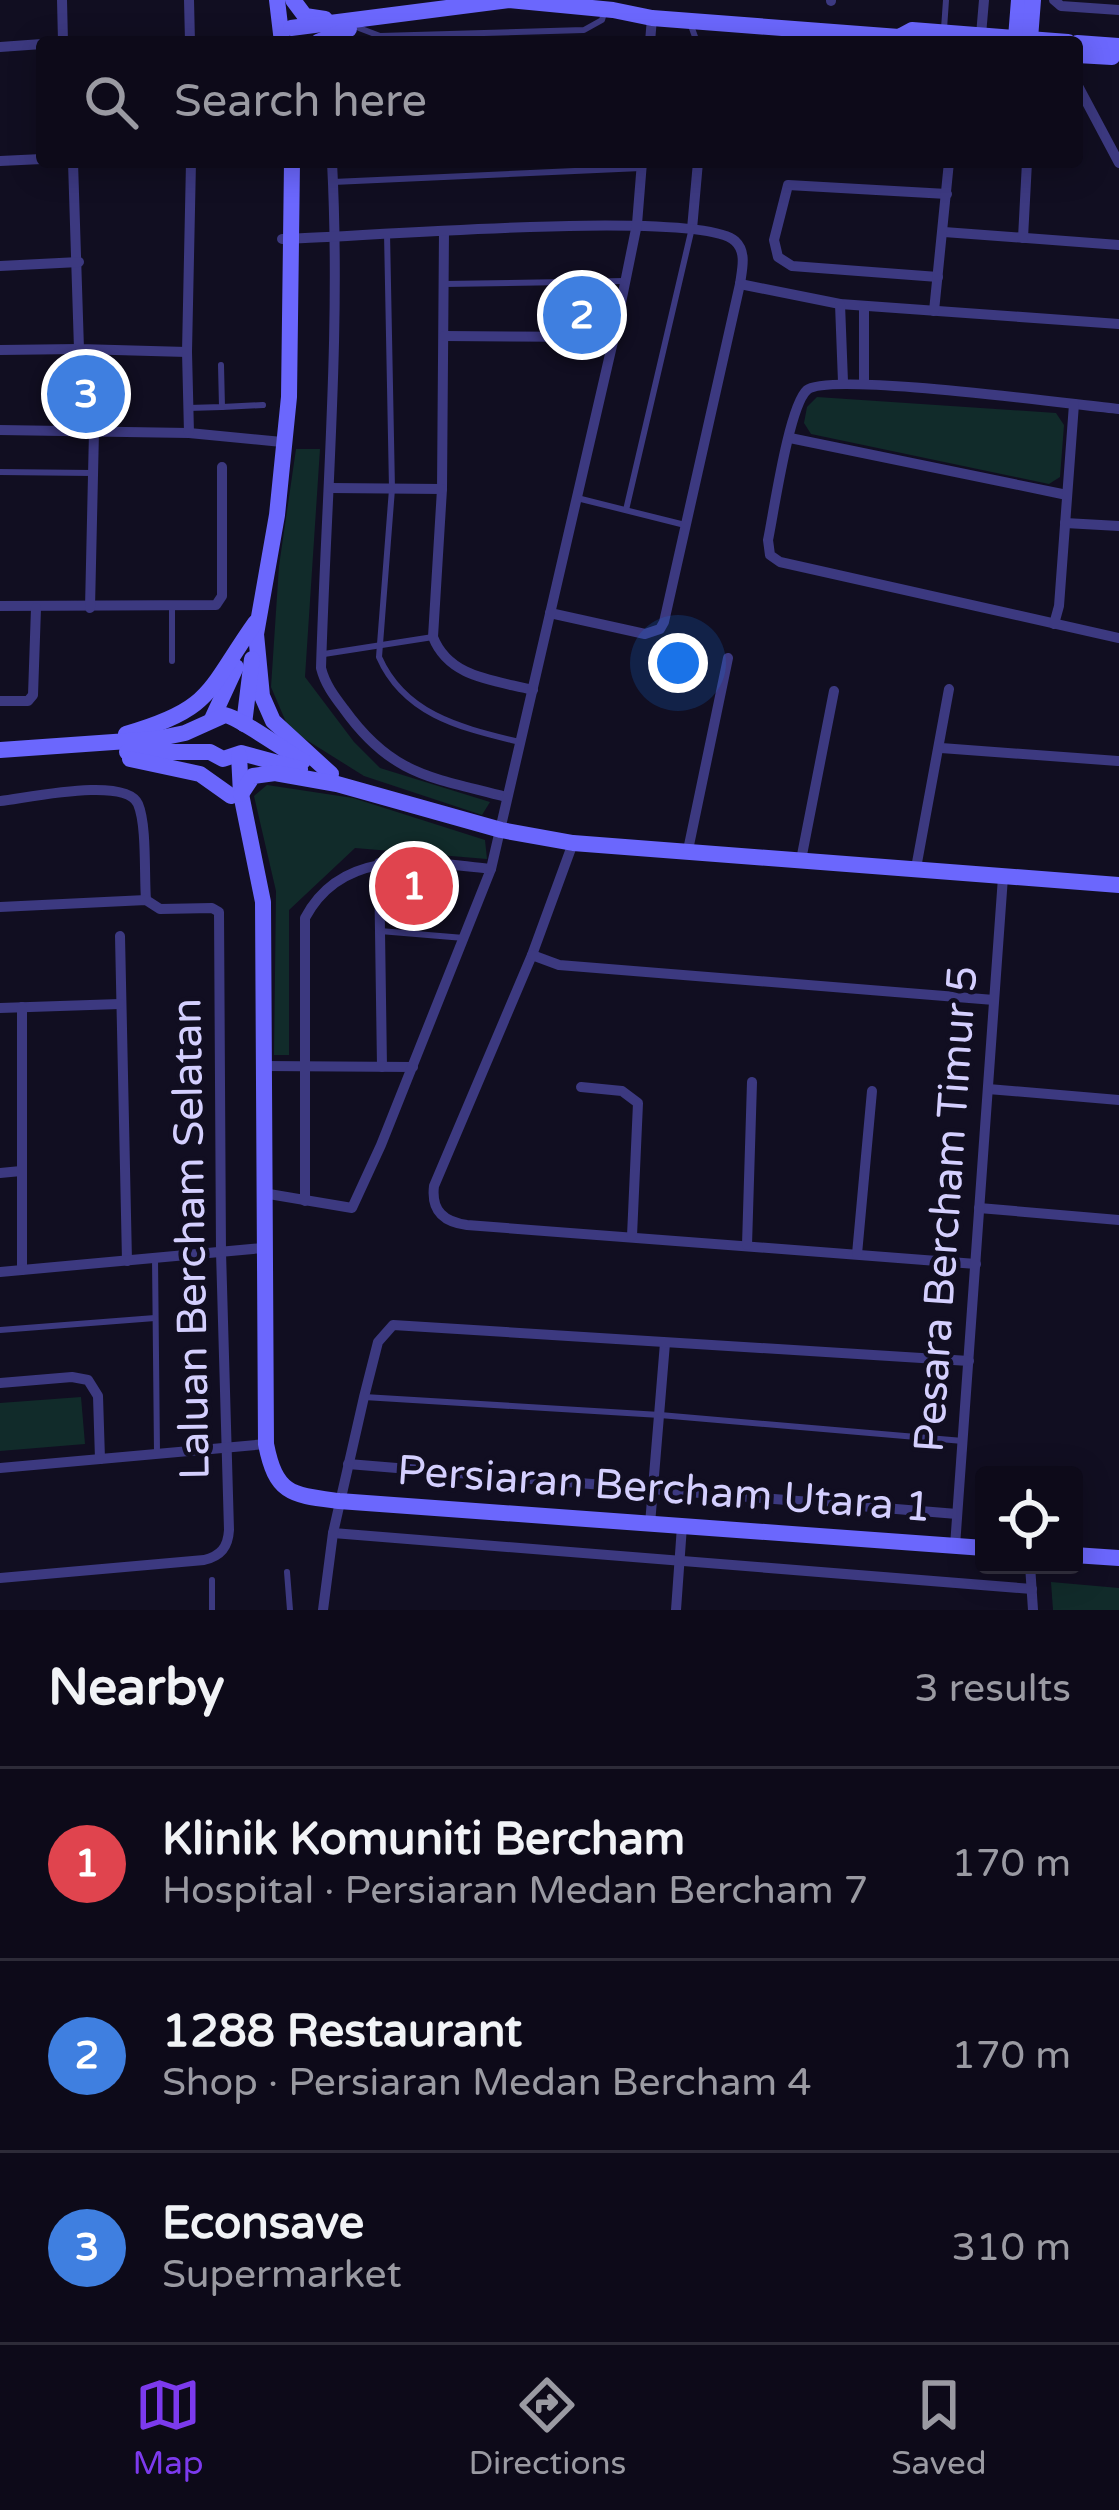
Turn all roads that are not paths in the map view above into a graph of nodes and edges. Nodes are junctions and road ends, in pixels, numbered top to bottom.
1 (62, 0) edge
2 (189, 0) edge
3 (272, 0) edge
4 (290, 0) edge
5 (946, 0) edge
6 (984, 0) edge
7 (1019, 0) edge
8 (1033, 0) edge
9 (1054, 0) edge
10 (562, 6) edge
11 (1119, 10) edge
12 (610, 14) junction
13 (652, 18) junction
14 (689, 20) junction
15 (350, 26) junction
16 (944, 32) junction
17 (791, 35) edge
18 (981, 35) junction
19 (63, 36) edge
20 (190, 36) edge
21 (284, 36) edge
22 (285, 36) edge
23 (296, 36) edge
24 (330, 36) edge
25 (650, 36) edge
26 (695, 36) edge
27 (920, 36) edge
28 (989, 36) edge
29 (1023, 36) edge
30 (1024, 36) edge
31 (1083, 43) edge
32 (36, 44) edge
33 (1119, 46) edge
34 (0, 47) edge
35 (1083, 55) edge
36 (1119, 57) edge
37 (1083, 95) edge
38 (36, 158) edge
39 (0, 161) edge
40 (1119, 163) edge
41 (73, 168) edge
42 (191, 168) edge
43 (281, 168) edge
44 (292, 168) edge
45 (332, 168) edge
46 (587, 168) edge
47 (642, 168) edge
48 (697, 168) edge
49 (949, 168) edge
50 (1027, 168) edge
51 (333, 182) junction
52 (947, 194) junction
53 (637, 224) junction
54 (692, 229) junction
55 (444, 231) junction
56 (944, 232) junction
57 (387, 233) junction
58 (335, 237) junction
59 (1023, 238) junction
60 (287, 239) junction
61 (1119, 244) edge
62 (79, 262) junction
63 (0, 266) edge
64 (938, 277) junction
65 (625, 281) junction
66 (444, 284) junction
67 (740, 284) junction
68 (840, 304) junction
69 (864, 306) junction
70 (934, 311) junction
71 (1119, 324) edge
72 (444, 336) junction
73 (614, 337) junction
74 (79, 349) junction
75 (0, 350) edge
76 (187, 352) junction
77 (221, 364) dead end
78 (843, 382) junction
79 (863, 383) junction
80 (1074, 404) junction
81 (263, 405) dead end
82 (222, 407) junction
83 (188, 408) junction
84 (1119, 409) edge
85 (0, 430) edge
86 (94, 431) junction
87 (189, 434) junction
88 (790, 438) junction
89 (282, 442) junction
90 (222, 467) dead end
91 (0, 472) edge
92 (93, 473) junction
93 (331, 488) junction
94 (392, 489) junction
95 (442, 490) junction
96 (1067, 495) junction
97 (574, 497) junction
98 (626, 510) junction
99 (1065, 524) junction
100 (685, 525) junction
101 (1119, 526) edge
102 (0, 606) edge
103 (172, 607) junction
104 (36, 608) junction
105 (90, 608) junction
106 (550, 613) junction
107 (1054, 625) junction
108 (253, 630) junction
109 (433, 637) junction
110 (1119, 638) edge
111 (379, 645) junction
112 (321, 655) junction
113 (728, 658) dead end
114 (172, 661) dead end
115 (949, 688) dead end
116 (533, 690) junction
117 (834, 691) dead end
118 (0, 701) edge
119 (210, 722) junction
120 (246, 726) junction
121 (521, 742) junction
122 (86, 746) junction
123 (940, 748) junction
124 (106, 752) junction
125 (0, 754) edge
126 (213, 754) junction
127 (240, 754) junction
128 (1118, 760) edge
129 (334, 779) junction
130 (236, 795) junction
131 (506, 797) junction
132 (0, 801) edge
133 (501, 830) junction
134 (573, 843) junction
135 (688, 850) junction
136 (801, 860) junction
137 (379, 863) junction
138 (916, 868) junction
139 (491, 869) junction
140 (1003, 877) junction
141 (1119, 885) edge
142 (146, 900) junction
143 (0, 907) edge
144 (380, 931) junction
145 (120, 936) dead end
146 (464, 938) junction
147 (532, 955) junction
148 (994, 1000) junction
149 (120, 1004) junction
150 (22, 1007) junction
151 (0, 1008) edge
152 (264, 1066) junction
153 (307, 1066) junction
154 (382, 1066) junction
155 (412, 1067) junction
156 (752, 1082) dead end
157 (581, 1088) dead end
158 (988, 1089) junction
159 (872, 1091) dead end
160 (1119, 1100) edge
161 (22, 1171) junction
162 (0, 1173) edge
163 (263, 1193) junction
164 (305, 1201) junction
165 (980, 1208) junction
166 (1119, 1220) edge
167 (632, 1236) junction
168 (747, 1245) junction
169 (263, 1248) junction
170 (221, 1252) junction
171 (856, 1254) junction
172 (154, 1258) junction
173 (127, 1261) junction
174 (976, 1264) junction
175 (22, 1270) junction
176 (0, 1272) edge
177 (155, 1318) junction
178 (0, 1330) edge
179 (665, 1343) junction
180 (968, 1361) junction
181 (0, 1383) edge
182 (364, 1397) junction
183 (660, 1415) junction
184 (963, 1441) junction
185 (266, 1444) junction
186 (226, 1447) junction
187 (157, 1454) junction
188 (100, 1459) junction
189 (348, 1464) junction
190 (0, 1468) edge
191 (653, 1489) junction
192 (339, 1501) junction
193 (957, 1514) junction
194 (650, 1524) junction
195 (682, 1526) junction
196 (333, 1533) junction
197 (955, 1546) junction
198 (975, 1547) edge
199 (1083, 1556) edge
200 (1119, 1558) edge
201 (680, 1560) junction
202 (287, 1572) dead end
203 (1031, 1574) edge
204 (0, 1578) edge
205 (212, 1580) dead end
206 (1032, 1589) junction
207 (212, 1610) edge
208 (290, 1610) edge
209 (323, 1610) edge
210 (676, 1610) edge
211 (1033, 1610) edge

1 - 19 street
2 - 20 street
3 - 21 street
4 - 15 street
4 - 22 street
5 - 16 lane
6 - 18 street
7 - 29 street
8 - 30 street
9 - 11 street
10 - 12 street
10 - 15 street
12 - 13 street
12 - 15 lane
13 - 14 street
13 - 25 street
14 - 17 street
14 - 26 lane
15 - 23 street
15 - 24 street
16 - 18 street
16 - 27 street
18 - 28 street
31 - 33 street
32 - 34 street
35 - 36 street
37 - 40 street
38 - 39 street
41 - 62 street
42 - 76 street
43 - 60 street
44 - 60 street
45 - 51 street
46 - 51 lane
47 - 53 street
48 - 54 street
49 - 52 street
50 - 59 street
51 - 58 street
52 - 56 street
52 - 64 street
53 - 54 street
53 - 55 street
53 - 65 street
54 - 67 street
54 - 98 lane
55 - 57 street
55 - 66 street
56 - 59 street
56 - 64 street
57 - 58 street
57 - 94 lane
58 - 60 street
58 - 93 street
59 - 61 street
60 - 89 street
62 - 63 street
62 - 74 street
64 - 70 street
65 - 66 lane
65 - 73 street
66 - 72 street
67 - 68 street
67 - 100 street
68 - 69 street
68 - 78 street
69 - 70 street
69 - 79 street
70 - 71 street
72 - 73 street
72 - 95 street
73 - 97 street
74 - 75 street
74 - 76 street
76 - 83 street
77 - 82 lane
78 - 79 street
78 - 88 street
79 - 80 street
80 - 84 street
80 - 96 street
81 - 82 lane
82 - 83 lane
83 - 87 street
85 - 86 street
86 - 87 street
86 - 92 street
87 - 89 street
88 - 96 street
88 - 107 street
89 - 108 street
90 - 103 street
91 - 92 lane
92 - 105 street
93 - 94 street
93 - 112 street
94 - 95 street
94 - 111 lane
95 - 109 street
96 - 99 street
97 - 98 lane
97 - 106 street
98 - 100 lane
99 - 101 street
99 - 107 street
100 - 106 street
102 - 104 street
103 - 105 street
103 - 114 lane
104 - 105 street
104 - 118 street
106 - 116 street
107 - 110 street
108 - 119 street
108 - 120 street
108 - 122 street
108 - 129 street
109 - 111 lane
109 - 116 street
111 - 112 lane
111 - 121 lane
112 - 131 street
113 - 135 street
115 - 123 street
116 - 121 street
117 - 136 street
119 - 120 street
119 - 122 street
119 - 126 street
120 - 127 street
120 - 129 street
121 - 131 street
122 - 125 street
123 - 128 street
123 - 138 street
124 - 125 street
124 - 126 street
124 - 130 street
126 - 127 street
126 - 130 street
127 - 129 street
127 - 130 street
129 - 130 street
129 - 133 street
130 - 152 street
131 - 133 street
132 - 142 street
133 - 134 street
133 - 139 street
134 - 135 street
134 - 147 street
135 - 136 street
136 - 138 street
137 - 139 street
137 - 144 street
137 - 153 street
138 - 140 street
139 - 146 street
140 - 141 street
140 - 148 street, Pesara Bercham Timur 5
142 - 143 street
142 - 170 street, Laluan Bercham Selatan
144 - 146 lane
144 - 154 street
145 - 149 street
146 - 155 street
147 - 148 street
147 - 167 street
148 - 158 street, Pesara Bercham Timur 5
149 - 150 street
149 - 173 street
150 - 151 street
150 - 161 street
152 - 153 street
152 - 163 street
153 - 154 street
153 - 164 street
154 - 155 street
155 - 164 street
156 - 168 street
157 - 167 street
158 - 160 street
158 - 165 street, Pesara Bercham Timur 5
159 - 171 street
161 - 162 street
161 - 175 street
163 - 164 street
163 - 169 street
165 - 166 street
165 - 174 street, Pesara Bercham Timur 5
167 - 168 street
168 - 171 street
169 - 170 street
169 - 185 street
170 - 172 street
170 - 186 street, Laluan Bercham Selatan
171 - 174 street
172 - 173 street
172 - 177 lane
173 - 175 street
174 - 180 street, Pesara Bercham Timur 5
175 - 176 street
177 - 178 lane
177 - 187 lane
179 - 180 street
179 - 182 street
179 - 183 street
180 - 184 street, Pesara Bercham Timur 5
181 - 188 street
182 - 183 lane
182 - 189 street
183 - 184 lane
183 - 191 street
184 - 193 street, Pesara Bercham Timur 5
185 - 186 street
185 - 192 street, Persiaran Bercham Utara 1
186 - 187 street
186 - 204 street, Laluan Bercham Selatan
187 - 188 street
188 - 190 street
189 - 191 street
189 - 192 street
191 - 193 street
191 - 194 street
192 - 194 street, Persiaran Bercham Utara 1
192 - 196 street
193 - 197 street, Pesara Bercham Timur 5
194 - 195 street, Persiaran Bercham Utara 1
195 - 197 street, Persiaran Bercham Utara 1
195 - 201 street
196 - 201 street
196 - 209 street
197 - 198 street, Persiaran Bercham Utara 1
199 - 200 street
201 - 206 street
201 - 210 street
202 - 208 lane
203 - 206 street
205 - 207 lane
206 - 211 street

